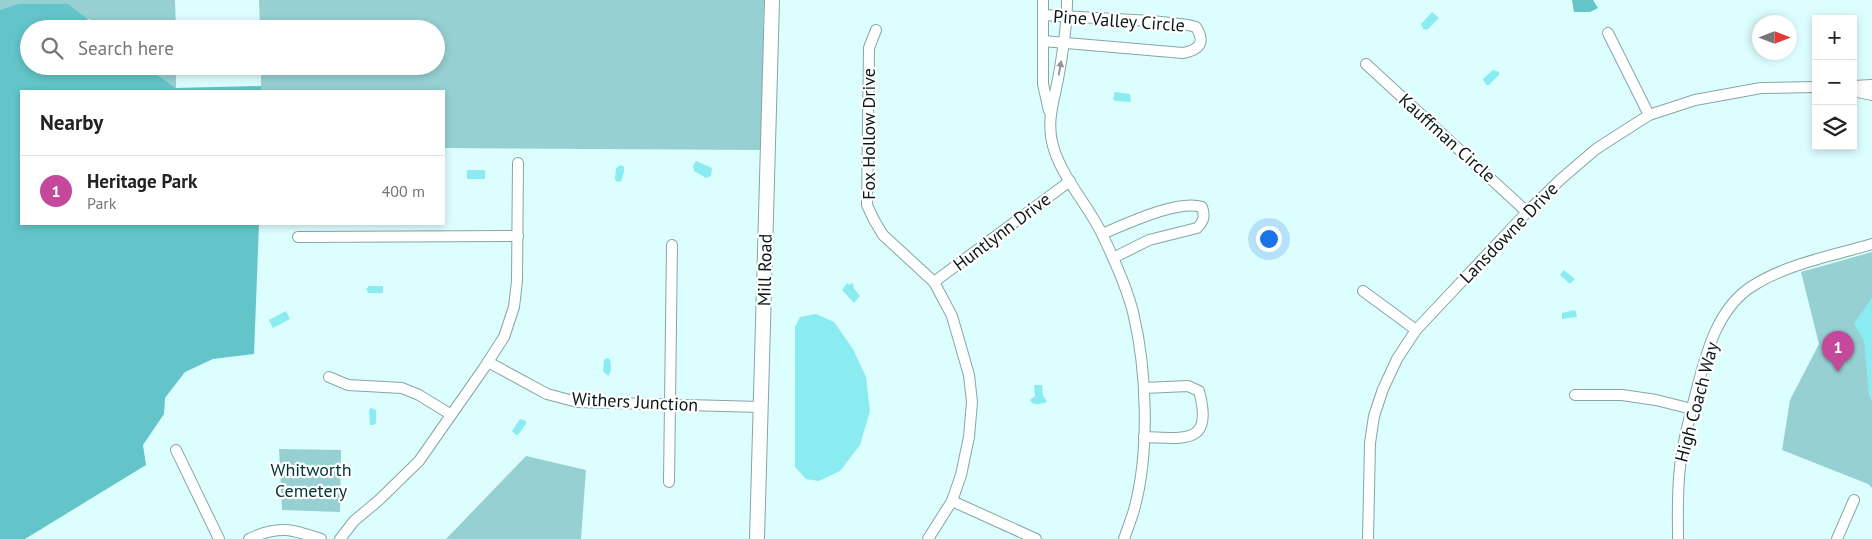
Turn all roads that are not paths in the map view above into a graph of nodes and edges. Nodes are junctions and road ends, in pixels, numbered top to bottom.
1 (772, 0) edge
2 (1043, 0) edge
3 (1067, 0) edge
4 (1043, 15) junction
5 (1067, 18) junction
6 (876, 30) dead end
7 (1608, 34) dead end
8 (1042, 41) junction
9 (1064, 42) junction
10 (1366, 64) dead end
11 (1857, 86) edge
12 (1872, 86) edge
13 (1812, 87) edge
14 (1857, 92) edge
15 (1872, 95) edge
16 (1649, 115) junction
17 (1050, 116) junction
18 (518, 163) dead end
19 (1070, 181) junction
20 (1527, 212) junction
21 (1102, 234) junction
22 (518, 236) junction
23 (298, 237) dead end
24 (1872, 244) edge
25 (672, 245) dead end
26 (1113, 258) junction
27 (934, 282) junction
28 (1362, 291) dead end
29 (1416, 330) junction
30 (488, 362) junction
31 (329, 377) dead end
32 (1144, 388) junction
33 (1576, 395) dead end
34 (670, 405) junction
35 (760, 407) junction
36 (1692, 409) junction
37 (450, 414) junction
38 (1144, 436) junction
39 (176, 450) dead end
40 (668, 482) dead end
41 (1854, 500) dead end
42 (952, 501) junction
43 (934, 528) junction
44 (219, 539) edge
45 (249, 539) edge
46 (321, 539) edge
47 (340, 539) edge
48 (757, 539) edge
49 (918, 539) edge
50 (928, 539) edge
51 (1036, 539) edge
52 (1124, 539) edge
53 (1368, 539) edge
54 (1678, 539) edge
55 (1837, 539) edge

1 - 35 street, Mill Road
2 - 4 street
3 - 5 street
4 - 5 street, Pine Valley Circle
4 - 8 street
5 - 9 street
5 - 9 street, Pine Valley Circle
6 - 27 street, Fox Hollow Drive
7 - 16 street
8 - 9 street, Pine Valley Circle
8 - 17 street
17 -> 9 street
10 - 20 street, Kauffman Circle
11 - 12 street
13 - 16 street, Lansdowne Drive
14 - 15 street
16 - 20 street, Lansdowne Drive
17 - 19 street
18 - 22 street
19 - 21 street
19 - 27 street, Huntlynn Drive
20 - 29 street, Lansdowne Drive
21 - 26 street
21 - 26 street
22 - 23 street
22 - 30 street
24 - 36 street, High Coach Way
25 - 34 street
26 - 32 street
27 - 42 street, Fox Hollow Drive
28 - 29 street
29 - 53 street, Lansdowne Drive
30 - 34 street, Withers Junction
30 - 37 street
31 - 37 street
32 - 38 street
32 - 38 street
33 - 36 street
34 - 35 street, Withers Junction
34 - 40 street
35 - 48 street, Mill Road
36 - 54 street, High Coach Way
37 - 47 street
38 - 52 street
39 - 44 street
41 - 55 street
42 - 43 street, Fox Hollow Drive
42 - 51 street
43 - 49 street, Fox Hollow Drive
43 - 50 street, Fox Hollow Drive
45 - 46 street

